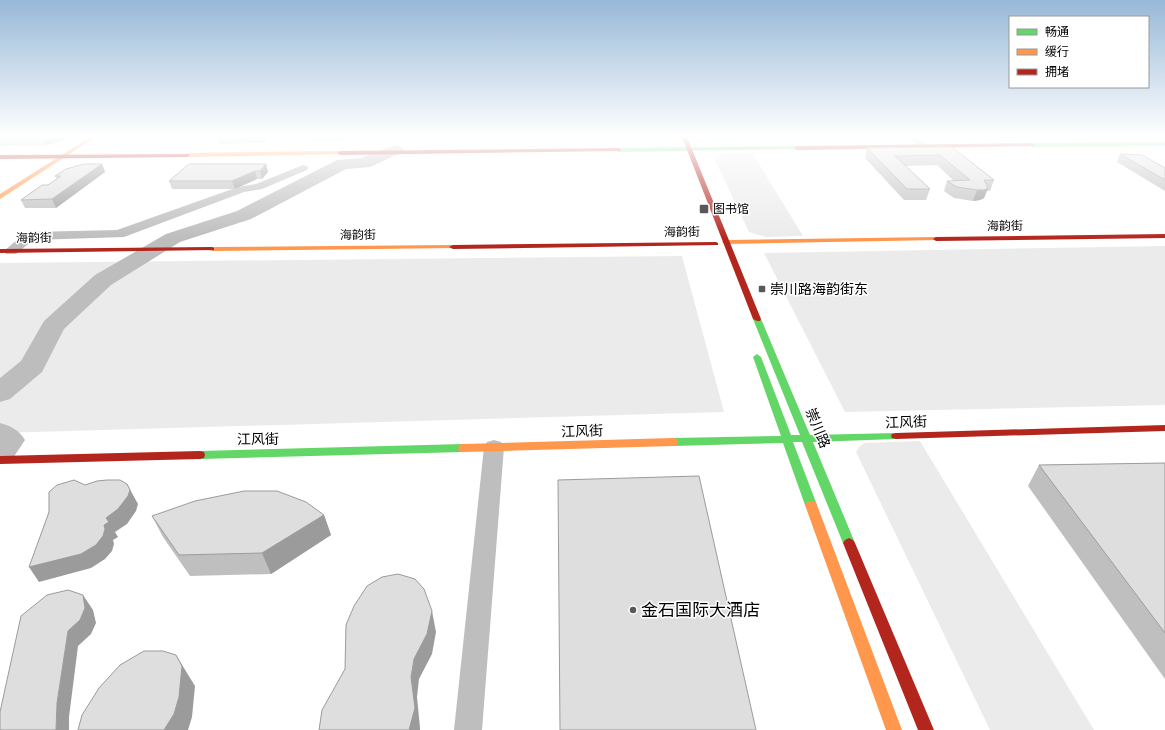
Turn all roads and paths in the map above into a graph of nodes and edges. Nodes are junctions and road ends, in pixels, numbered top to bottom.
1 (40, 171) edge
2 (296, 171) edge
3 (691, 171) edge
4 (694, 171) edge
5 (0, 197) edge
6 (705, 214) dead end
7 (1165, 236) edge
8 (725, 242) junction
9 (716, 244) dead end
10 (6, 251) edge
11 (755, 352) dead end
12 (1165, 428) edge
13 (789, 440) junction
14 (807, 440) junction
15 (494, 447) junction
16 (0, 460) edge
17 (468, 730) edge
18 (894, 730) edge
19 (926, 730) edge

1 - 5 street
2 - 10 street
3 - 6 street, 崇川路
4 - 8 street, 崇川路
7 - 8 street, 海韵街
8 - 14 street, 崇川路
9 - 10 street, 海韵街
11 - 13 street
12 - 14 street, 江风街
13 - 14 street, 江风街
13 - 15 street, 江风街
13 - 18 street
14 - 19 street, 崇川路
15 - 16 street, 江风街
15 - 17 street

